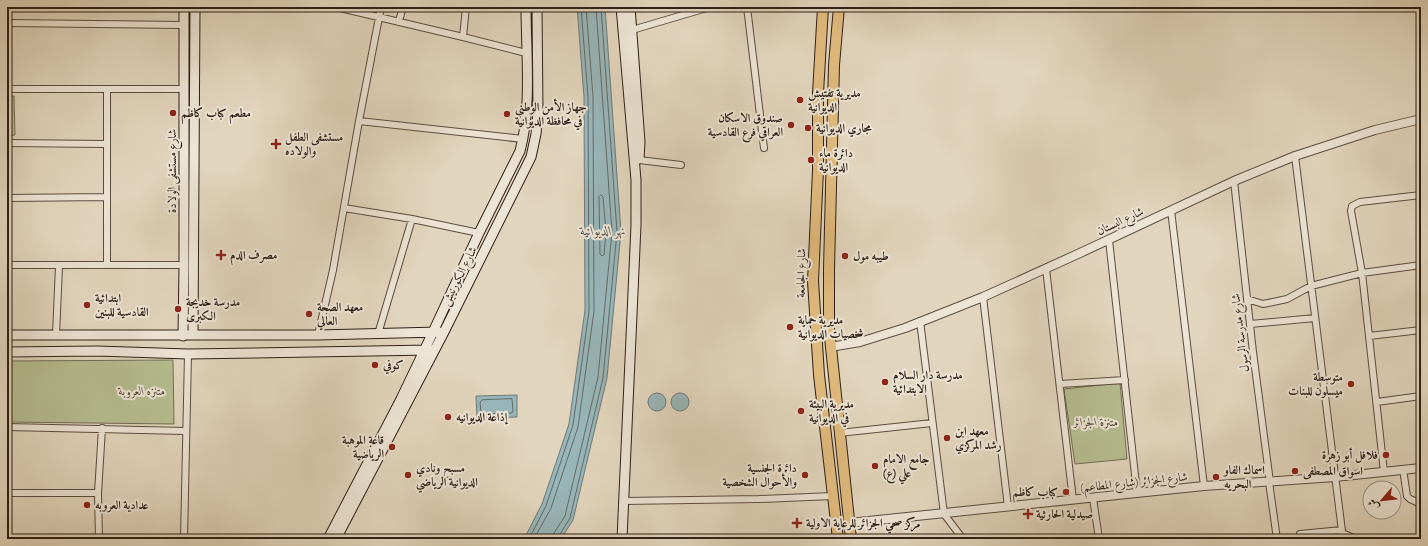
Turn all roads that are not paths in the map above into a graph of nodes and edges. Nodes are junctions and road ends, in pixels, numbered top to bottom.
1 (184, 7) edge
2 (195, 7) edge
3 (336, 7) edge
4 (381, 7) edge
5 (403, 7) edge
6 (466, 7) edge
7 (526, 7) edge
8 (537, 7) edge
9 (621, 7) edge
10 (630, 7) edge
11 (710, 7) edge
12 (747, 7) edge
13 (823, 7) edge
14 (839, 7) edge
15 (380, 17) junction
16 (399, 21) junction
17 (7, 23) edge
18 (184, 24) junction
19 (632, 30) junction
20 (463, 36) junction
21 (526, 54) junction
22 (7, 89) edge
23 (107, 89) junction
24 (184, 89) junction
25 (527, 109) junction
26 (538, 112) junction
27 (1421, 119) edge
28 (359, 121) junction
29 (524, 139) junction
30 (7, 143) edge
31 (107, 144) junction
32 (764, 148) dead end
33 (520, 151) junction
34 (184, 154) junction
35 (195, 156) junction
36 (1295, 156) junction
37 (531, 157) junction
38 (638, 160) junction
39 (681, 165) dead end
40 (636, 180) junction
41 (1234, 181) junction
42 (1421, 195) edge
43 (107, 197) junction
44 (7, 198) edge
45 (344, 208) junction
46 (1170, 210) junction
47 (412, 219) junction
48 (479, 233) junction
49 (1109, 240) junction
50 (468, 256) junction
51 (480, 261) junction
52 (108, 265) junction
53 (1421, 265) edge
54 (7, 266) edge
55 (59, 266) junction
56 (184, 266) junction
57 (1046, 269) junction
58 (1362, 273) junction
59 (1311, 286) junction
60 (983, 296) junction
61 (1247, 298) junction
62 (814, 310) junction
63 (828, 310) junction
64 (1315, 318) junction
65 (920, 321) junction
66 (1250, 324) junction
67 (1421, 330) edge
68 (433, 332) junction
69 (444, 332) junction
70 (378, 334) junction
71 (56, 335) junction
72 (96, 335) junction
73 (193, 335) junction
74 (290, 335) junction
75 (318, 335) junction
76 (7, 336) edge
77 (78, 336) junction
78 (183, 336) junction
79 (1369, 336) junction
80 (830, 347) junction
81 (425, 350) junction
82 (434, 350) junction
83 (75, 351) junction
84 (97, 351) junction
85 (7, 352) edge
86 (292, 352) junction
87 (188, 354) junction
88 (833, 375) junction
89 (819, 376) junction
90 (1124, 380) junction
91 (1060, 384) junction
92 (1421, 396) edge
93 (1377, 402) junction
94 (932, 423) junction
95 (7, 427) edge
96 (102, 428) junction
97 (186, 431) junction
98 (840, 433) junction
99 (1421, 468) edge
100 (1403, 470) junction
101 (1384, 472) junction
102 (1335, 477) junction
103 (1269, 482) junction
104 (1204, 486) junction
105 (7, 492) edge
106 (98, 493) junction
107 (1137, 493) junction
108 (833, 496) junction
109 (1093, 498) junction
110 (1072, 500) junction
111 (623, 501) junction
112 (1421, 504) edge
113 (1008, 507) junction
114 (944, 514) junction
115 (849, 523) junction
116 (1300, 534) dead end
117 (1342, 534) edge
118 (99, 539) edge
119 (184, 539) edge
120 (328, 539) edge
121 (336, 539) edge
122 (621, 539) edge
123 (838, 539) edge
124 (851, 539) edge
125 (963, 539) edge
126 (1099, 539) edge
127 (1277, 539) edge
128 (1356, 539) edge

1 - 18 main road, شارع مستشفى الولادة
2 - 35 main road, شارع مستشفى الولادة
3 - 15 street
4 - 15 street
5 - 16 street
6 - 20 street
7 - 21 main road, شارع الكورنيش
8 - 26 main road, شارع الكورنيش
9 - 40 main road
10 - 19 main road
11 - 19 street
12 - 32 street
13 - 62 main road, شارع الجامعة
14 - 63 main road
15 - 16 street
15 - 28 street
16 - 20 street
17 - 18 street
18 - 24 main road, شارع مستشفى الولادة
19 - 38 main road
20 - 21 street
21 - 25 main road, شارع الكورنيش
22 - 23 street
23 - 24 street
23 - 31 street
24 - 34 main road, شارع مستشفى الولادة
25 - 26 main road
25 - 29 main road, شارع الكورنيش
26 - 37 main road, شارع الكورنيش
27 - 36 street, شارع البستان
28 - 29 street
28 - 45 street
29 - 33 main road, شارع الكورنيش
30 - 31 street
31 - 43 street
33 - 37 main road
33 - 48 main road, شارع الكورنيش
34 - 35 main road
34 - 56 main road, شارع مستشفى الولادة
35 - 73 main road, شارع مستشفى الولادة
36 - 41 street, شارع البستان
36 - 59 street
37 - 51 main road, شارع الكورنيش
38 - 39 street
38 - 40 main road
40 - 111 main road
41 - 46 street, شارع البستان
41 - 61 street, شارع مدرسة الرسول
42 - 58 street
43 - 44 street
43 - 52 street
45 - 47 street
45 - 75 street
46 - 49 street, شارع البستان
46 - 104 street
47 - 48 street
47 - 70 street
48 - 50 main road, شارع الكورنيش
49 - 57 street, شارع البستان
49 - 90 street
50 - 51 main road
50 - 68 main road, شارع الكورنيش
51 - 69 main road, شارع الكورنيش
52 - 55 street
52 - 56 street
53 - 58 street
54 - 55 street
55 - 71 street
56 - 78 main road, شارع مستشفى الولادة
57 - 60 street, شارع البستان
57 - 91 street
58 - 59 street
58 - 79 street
59 - 61 street
59 - 64 street
60 - 65 street, شارع البستان
60 - 113 street
61 - 66 street, شارع مدرسة الرسول
62 - 63 main road
62 - 89 main road, شارع الجامعة
63 - 80 main road
64 - 66 street
64 - 102 street
65 - 80 street, شارع البستان
65 - 94 street
66 - 103 street, شارع مدرسة الرسول
67 - 79 street
68 - 69 main road
68 - 70 main road
68 - 81 main road, شارع الكورنيش
69 - 82 main road, شارع الكورنيش
70 - 75 main road
71 - 76 main road
71 - 77 main road
72 - 77 main road
72 - 78 main road
72 - 84 main road
73 - 74 main road
73 - 78 main road
74 - 75 main road
74 - 86 main road
77 - 83 main road
79 - 93 street
80 - 88 main road
81 - 82 main road
81 - 86 main road
81 - 120 main road, شارع الكورنيش
82 - 121 main road, شارع الكورنيش
83 - 84 main road
83 - 85 main road
84 - 87 main road
86 - 87 main road
87 - 97 street
88 - 89 main road
88 - 98 main road
89 - 108 main road, شارع الجامعة
90 - 91 street
90 - 107 street
91 - 110 street
92 - 93 street
93 - 101 street
94 - 98 street
94 - 114 street
95 - 96 street
96 - 97 street
96 - 106 street
97 - 119 street
98 - 115 main road
99 - 100 street, شارع الجزائر (شارع المطاعم)
100 - 101 street, شارع الجزائر (شارع المطاعم)
100 - 112 street
101 - 102 street, شارع الجزائر (شارع المطاعم)
102 - 103 street, شارع الجزائر (شارع المطاعم)
102 - 117 street
103 - 104 street, شارع الجزائر (شارع المطاعم)
103 - 127 street, شارع مدرسة الرسول
104 - 107 street, شارع الجزائر (شارع المطاعم)
105 - 106 street
106 - 118 street
107 - 109 street, شارع الجزائر (شارع المطاعم)
108 - 111 street
108 - 123 main road, شارع الجامعة
109 - 110 street, شارع الجزائر (شارع المطاعم)
109 - 126 street
110 - 113 street, شارع الجزائر (شارع المطاعم)
111 - 122 main road
113 - 114 street, شارع الجزائر (شارع المطاعم)
114 - 115 street, شارع الجزائر (شارع المطاعم)
114 - 125 street
115 - 124 main road
116 - 117 street
117 - 128 street

